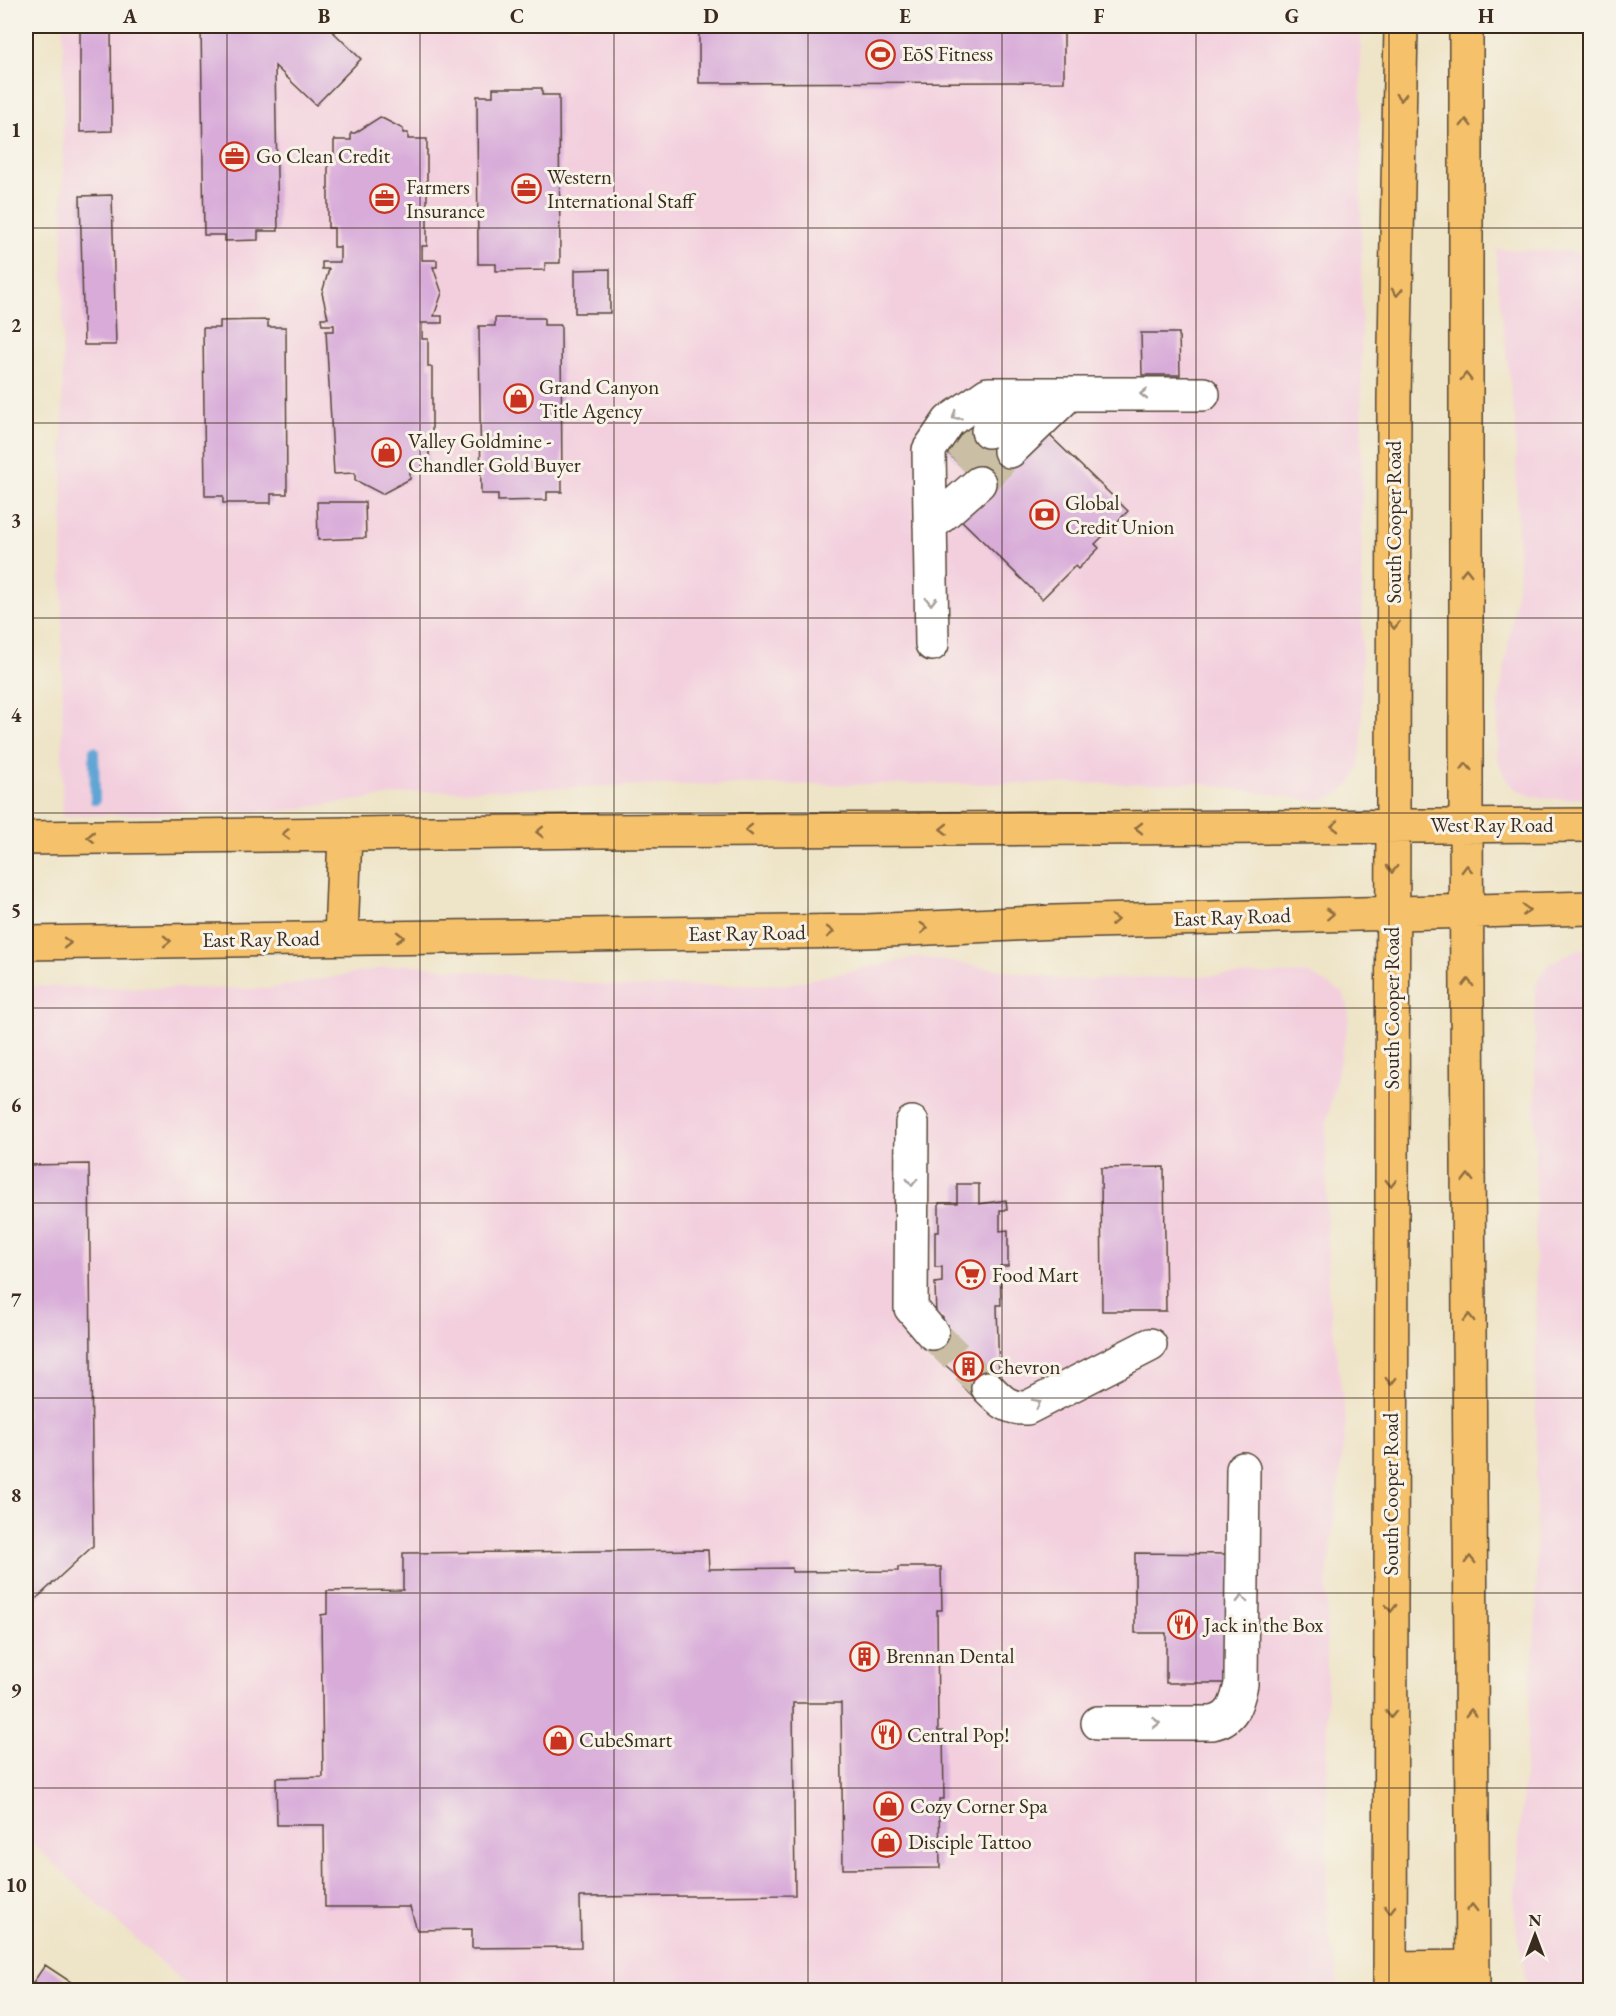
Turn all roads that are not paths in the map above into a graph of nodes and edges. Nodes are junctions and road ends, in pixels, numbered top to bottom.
1 (1401, 26) edge
2 (1466, 26) edge
3 (1047, 394) junction
4 (1203, 394) dead end
5 (967, 472) tunnel mouth
6 (930, 505) junction
7 (932, 644) dead end
8 (1466, 825) junction
9 (1590, 825) edge
10 (1393, 826) junction
11 (345, 834) junction
12 (26, 838) edge
13 (1590, 908) edge
14 (1392, 912) junction
15 (1467, 912) junction
16 (342, 938) junction
17 (26, 943) edge
18 (912, 1123) dead end
19 (932, 1333) tunnel mouth
20 (1150, 1345) dead end
21 (988, 1388) tunnel mouth
22 (1243, 1469) dead end
23 (1098, 1723) dead end
24 (1390, 1979) edge
25 (1473, 1979) edge

1 -> 10 main road, South Cooper Road
8 -> 2 main road
3 - 3 lane
4 -> 3 lane
3 -> 6 lane
5 - 6 lane
6 -> 7 lane
8 - 9 main road, West Ray Road
8 - 10 main road, West Ray Road
15 -> 8 main road
10 -> 11 main road
10 -> 14 main road, South Cooper Road
11 -> 12 main road
11 - 16 main road
15 -> 13 main road
14 - 15 main road, East Ray Road
16 -> 14 main road, East Ray Road
14 -> 24 main road, South Cooper Road
25 -> 15 main road
17 -> 16 main road, East Ray Road
18 -> 19 lane
21 -> 20 lane
23 -> 22 lane
24 - 25 main road

